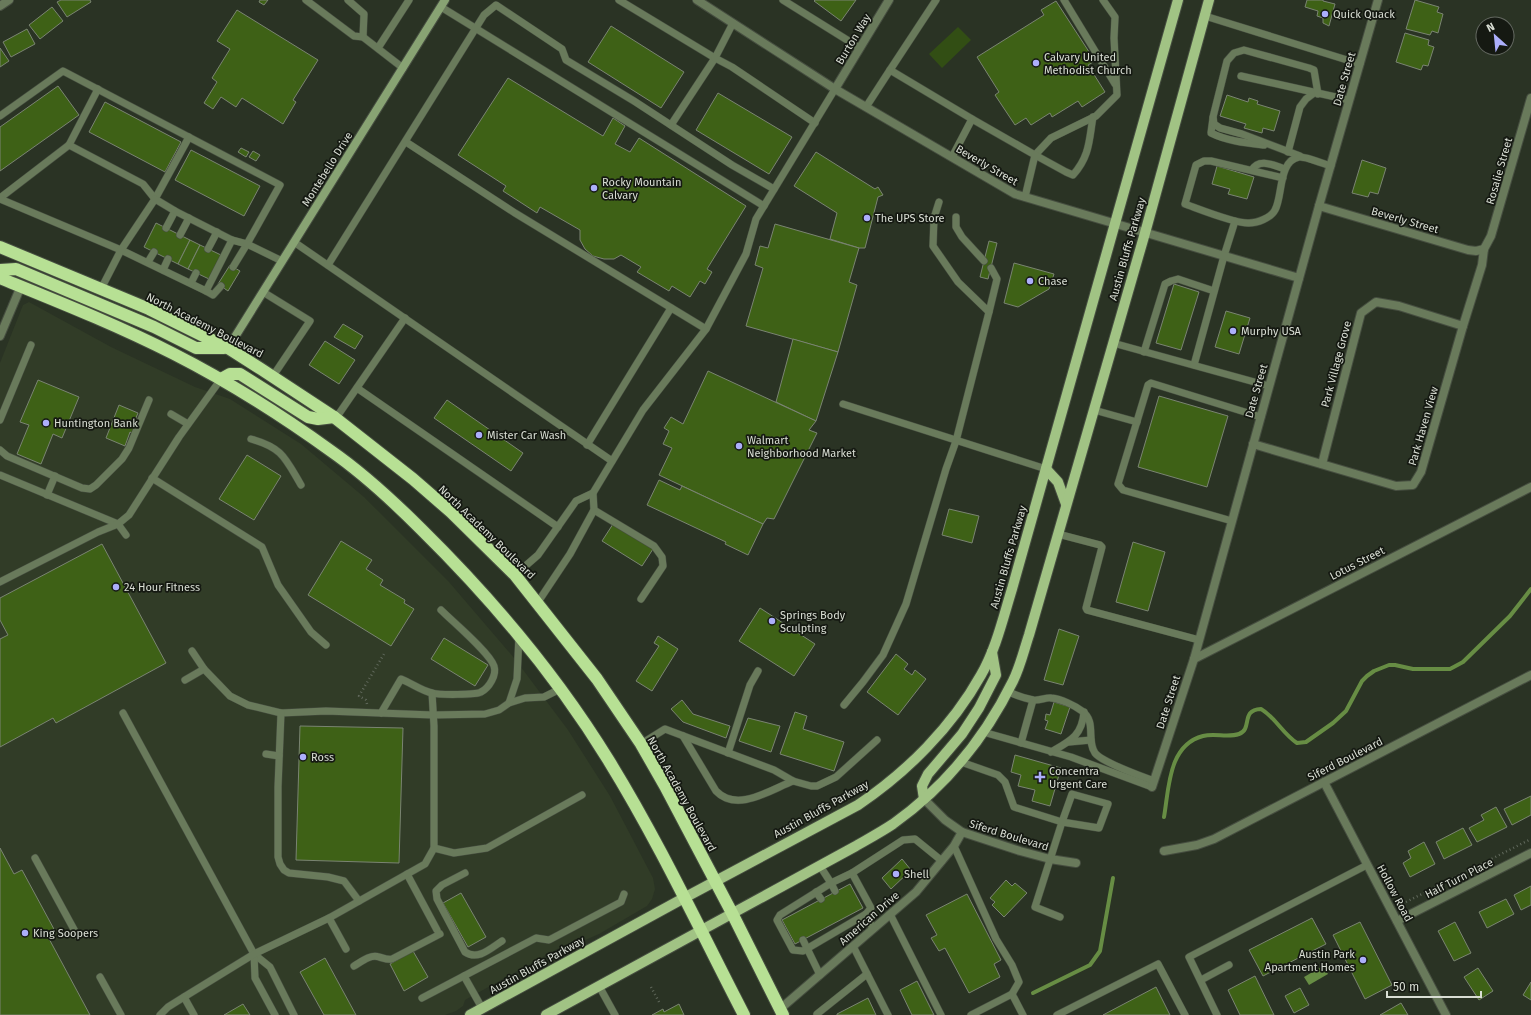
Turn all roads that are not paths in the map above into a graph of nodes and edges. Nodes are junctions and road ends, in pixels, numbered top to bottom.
1 (9, 0) edge
2 (306, 0) edge
3 (348, 0) edge
4 (619, 0) edge
5 (697, 0) edge
6 (783, 0) edge
7 (889, 0) edge
8 (936, 0) edge
9 (1064, 0) edge
10 (1103, 0) edge
11 (1178, 0) edge
12 (1209, 0) edge
13 (1378, 0) edge
14 (405, 2) edge
15 (443, 3) edge
16 (497, 3) edge
17 (0, 6) edge
18 (1205, 16) junction
19 (733, 23) junction
20 (476, 29) junction
21 (363, 37) junction
22 (378, 48) junction
23 (860, 48) junction
24 (715, 58) junction
25 (1360, 64) junction
26 (403, 68) junction
27 (890, 70) junction
28 (1241, 76) dead end
29 (1116, 86) junction
30 (98, 89) junction
31 (835, 89) junction
32 (1316, 94) junction
33 (1531, 98) edge
34 (1349, 100) junction
35 (866, 107) junction
36 (0, 116) edge
37 (1093, 117) junction
38 (972, 120) junction
39 (815, 123) junction
40 (671, 125) junction
41 (189, 137) junction
42 (406, 142) junction
43 (69, 145) junction
44 (1288, 152) junction
45 (1035, 155) junction
46 (1300, 156) junction
47 (952, 158) junction
48 (1331, 166) junction
49 (1285, 169) junction
50 (1252, 170) junction
51 (1283, 178) junction
52 (774, 189) junction
53 (0, 198) edge
54 (1025, 198) junction
55 (155, 199) junction
56 (939, 202) dead end
57 (764, 206) junction
58 (1319, 206) junction
59 (175, 211) junction
60 (956, 216) dead end
61 (189, 218) junction
62 (1235, 221) junction
63 (1116, 225) junction
64 (166, 228) dead end
65 (217, 232) junction
66 (1145, 233) junction
67 (180, 235) dead end
68 (232, 240) junction
69 (294, 242) junction
70 (247, 244) junction
71 (0, 247) edge
72 (208, 249) dead end
73 (1484, 249) junction
74 (122, 250) junction
75 (154, 252) dead end
76 (1224, 256) junction
77 (168, 259) dead end
78 (282, 261) junction
79 (984, 261) dead end
80 (148, 262) junction
81 (328, 265) junction
82 (233, 266) dead end
83 (991, 268) dead end
84 (0, 270) edge
85 (163, 270) junction
86 (196, 273) dead end
87 (0, 278) edge
88 (1299, 278) junction
89 (191, 283) junction
90 (21, 286) junction
91 (221, 286) dead end
92 (101, 289) junction
93 (206, 291) junction
94 (263, 292) junction
95 (1214, 292) junction
96 (671, 308) junction
97 (989, 312) junction
98 (405, 318) junction
99 (1463, 326) junction
100 (706, 329) junction
101 (0, 336) edge
102 (1113, 343) junction
103 (31, 346) dead end
104 (228, 348) junction
105 (1144, 352) junction
106 (1194, 365) junction
107 (273, 376) junction
108 (221, 379) junction
109 (1269, 386) junction
110 (356, 388) junction
111 (150, 400) dead end
112 (843, 404) dead end
113 (1094, 410) junction
114 (171, 414) dead end
115 (1261, 417) junction
116 (335, 418) junction
117 (0, 420) edge
118 (1137, 422) junction
119 (188, 424) junction
120 (251, 439) dead end
121 (956, 441) junction
122 (1253, 444) junction
123 (587, 445) junction
124 (0, 450) edge
125 (612, 461) junction
126 (1322, 464) junction
127 (1046, 469) junction
128 (0, 475) edge
129 (55, 476) junction
130 (152, 478) junction
131 (301, 485) dead end
132 (1531, 487) edge
133 (593, 493) junction
134 (47, 495) junction
135 (1066, 504) junction
136 (594, 510) junction
137 (1232, 521) junction
138 (118, 524) junction
139 (558, 527) junction
140 (1058, 534) junction
141 (126, 535) dead end
142 (515, 575) junction
143 (0, 582) edge
144 (641, 599) dead end
145 (538, 602) junction
146 (441, 610) dead end
147 (519, 636) junction
148 (1199, 640) junction
149 (326, 645) dead end
150 (192, 651) dead end
151 (992, 652) junction
152 (1194, 659) junction
153 (204, 670) junction
154 (758, 671) dead end
155 (1531, 675) edge
156 (185, 680) dead end
157 (560, 689) junction
158 (1007, 690) junction
159 (432, 693) junction
160 (1033, 700) junction
161 (509, 704) junction
162 (844, 705) dead end
163 (1084, 712) junction
164 (124, 713) dead end
165 (281, 713) junction
166 (381, 713) junction
167 (433, 715) junction
168 (983, 732) junction
169 (683, 736) junction
170 (877, 740) dead end
171 (1091, 740) junction
172 (1069, 742) junction
173 (1021, 743) junction
174 (641, 744) junction
175 (1051, 752) junction
176 (728, 753) junction
177 (266, 754) dead end
178 (279, 756) junction
179 (961, 762) junction
180 (793, 781) junction
181 (1324, 782) junction
182 (1153, 784) junction
183 (582, 795) dead end
184 (924, 799) junction
185 (1062, 822) junction
186 (962, 832) junction
187 (954, 846) junction
188 (434, 848) junction
189 (1164, 851) dead end
190 (1531, 853) edge
191 (35, 858) dead end
192 (1050, 859) junction
193 (942, 861) junction
194 (1076, 863) dead end
195 (1367, 865) junction
196 (820, 866) junction
197 (465, 873) dead end
198 (852, 873) junction
199 (407, 874) junction
200 (715, 881) junction
201 (831, 883) junction
202 (835, 891) dead end
203 (816, 892) junction
204 (624, 894) dead end
205 (684, 898) junction
206 (821, 899) dead end
207 (359, 901) junction
208 (732, 913) junction
209 (866, 914) junction
210 (890, 914) junction
211 (1060, 917) dead end
212 (329, 918) junction
213 (1397, 921) junction
214 (873, 929) junction
215 (701, 931) junction
216 (77, 935) dead end
217 (803, 940) dead end
218 (502, 941) dead end
219 (853, 946) junction
220 (807, 948) junction
221 (346, 949) dead end
222 (254, 954) junction
223 (1229, 965) dead end
224 (354, 966) dead end
225 (867, 974) junction
226 (820, 975) junction
227 (464, 976) junction
228 (100, 977) dead end
229 (1201, 980) junction
230 (599, 986) junction
231 (1012, 994) junction
232 (184, 996) junction
233 (422, 998) dead end
234 (482, 1008) junction
235 (781, 1012) edge
236 (121, 1015) edge
237 (160, 1015) edge
238 (194, 1015) edge
239 (275, 1015) edge
240 (294, 1015) edge
241 (470, 1015) edge
242 (546, 1015) edge
243 (615, 1015) edge
244 (744, 1015) edge
245 (818, 1015) edge
246 (888, 1015) edge
247 (941, 1015) edge
248 (971, 1015) edge
249 (1023, 1015) edge
250 (1057, 1015) edge
251 (1185, 1015) edge
252 (1217, 1015) edge
253 (1446, 1015) edge

1 - 17 street
2 - 21 lane
3 - 21 lane
4 - 24 lane
5 - 19 street, Beverly Street
6 - 23 lane
7 - 23 street, Burton Way
8 - 27 lane
9 - 29 lane
10 - 29 lane
11 - 63 main road, Austin Bluffs Parkway
12 - 18 main road, Austin Bluffs Parkway
13 - 25 street, Date Street
14 - 22 lane
15 - 20 lane
15 - 26 street, Montebello Drive
16 - 20 lane
16 - 40 lane
18 - 25 lane
18 - 66 main road, Austin Bluffs Parkway
19 - 24 lane
19 - 31 street, Beverly Street
20 - 42 lane
20 - 57 lane
21 - 22 lane
22 - 26 lane
23 - 31 street, Burton Way
24 - 39 lane
24 - 40 lane
25 - 34 street, Date Street
26 - 69 street, Montebello Drive
27 - 35 lane
27 - 38 lane
28 - 32 lane
29 - 37 lane
30 - 36 lane
30 - 41 lane
30 - 43 lane
31 - 35 street, Beverly Street
31 - 39 lane
32 - 34 lane
32 - 44 lane
32 - 44 lane
33 - 73 street, Rosalie Street
34 - 48 street, Date Street
35 - 47 street, Beverly Street
37 - 45 lane
37 - 45 lane
38 - 45 lane
38 - 47 lane
39 - 52 lane
40 - 52 lane
41 - 55 lane
41 - 70 lane
42 - 81 lane
42 - 96 lane
43 - 53 lane
43 - 55 lane
44 - 46 lane
45 - 54 lane
46 - 48 lane
46 - 49 lane
47 - 54 street, Beverly Street
48 - 58 street, Date Street
49 - 50 lane
49 - 51 lane
50 - 51 lane
50 - 62 lane
51 - 62 lane
52 - 57 lane
53 - 74 lane
54 - 63 street, Beverly Street
55 - 59 lane
55 - 74 lane
56 - 97 lane
57 - 100 lane
58 - 73 street, Beverly Street
58 - 88 street, Date Street
59 - 61 lane
59 - 64 lane
60 - 79 lane
61 - 65 lane
61 - 67 lane
62 - 76 lane
63 - 66 street, Beverly Street
63 - 127 main road, Austin Bluffs Parkway
65 - 68 lane
65 - 72 lane
66 - 76 street, Beverly Street
66 - 102 main road, Austin Bluffs Parkway
68 - 70 lane
68 - 93 lane
69 - 78 street, Montebello Drive
69 - 81 lane
70 - 78 lane
70 - 82 lane
71 - 92 highway, North Academy Boulevard
73 - 99 street
74 - 80 lane
74 - 92 lane
75 - 80 lane
76 - 88 street, Beverly Street
76 - 95 lane
77 - 85 lane
78 - 94 street, Montebello Drive
80 - 85 lane
81 - 98 lane
83 - 97 lane
84 - 104 highway
85 - 89 lane
86 - 89 lane
87 - 90 highway
88 - 109 street, Date Street
89 - 93 lane
90 - 101 street
90 - 108 highway
91 - 93 lane
92 - 104 highway, North Academy Boulevard
94 - 104 street, Montebello Drive
94 - 107 lane
95 - 105 lane
95 - 106 lane
96 - 100 lane
96 - 123 lane
97 - 121 lane
98 - 110 lane
98 - 123 lane
99 - 126 street, Park Haven View
99 - 126 street, Park Village Grove
100 - 125 lane
102 - 105 lane
102 - 113 main road, Austin Bluffs Parkway
103 - 117 lane
104 - 107 highway, North Academy Boulevard
105 - 106 lane
106 - 109 lane
107 - 116 highway, North Academy Boulevard
108 - 116 highway
108 - 119 lane
108 - 147 highway
109 - 115 street, Date Street
110 - 116 lane
110 - 139 lane
111 - 129 lane
112 - 121 lane
113 - 118 lane
113 - 135 main road, Austin Bluffs Parkway
114 - 119 lane
115 - 118 lane
115 - 122 street, Date Street
116 - 142 highway, North Academy Boulevard
118 - 137 lane
119 - 130 lane
120 - 131 lane
121 - 127 lane
121 - 162 lane
122 - 126 street, Park Haven View
122 - 137 street, Date Street
123 - 125 lane
124 - 129 lane
125 - 133 lane
127 - 135 main road
127 - 151 main road, Austin Bluffs Parkway
128 - 134 lane
129 - 134 lane
130 - 138 lane
130 - 149 lane
132 - 152 street, Lotus Street
133 - 136 lane
133 - 139 lane
134 - 138 lane
135 - 140 main road, Austin Bluffs Parkway
136 - 144 lane
136 - 145 lane
137 - 148 street, Date Street
138 - 141 lane
138 - 143 lane
139 - 142 lane
140 - 148 lane
140 - 158 main road, Austin Bluffs Parkway
142 - 145 highway, North Academy Boulevard
145 - 174 highway, North Academy Boulevard
146 - 159 lane
147 - 157 highway
147 - 161 lane
148 - 152 street, Date Street
150 - 153 lane
151 - 184 main road
151 - 200 main road, Austin Bluffs Parkway
152 - 182 street, Date Street
153 - 156 lane
153 - 165 lane
154 - 176 lane
155 - 181 street, Siferd Boulevard
157 - 161 lane
157 - 205 highway
158 - 160 lane
158 - 168 main road, Austin Bluffs Parkway
159 - 166 lane
159 - 167 lane
160 - 163 lane
160 - 173 lane
161 - 167 lane
163 - 171 lane
163 - 172 lane
164 - 222 lane
165 - 166 lane
165 - 178 lane
166 - 167 lane
167 - 188 lane
168 - 173 lane
168 - 179 main road, Austin Bluffs Parkway
169 - 174 lane
169 - 176 lane
169 - 180 lane
170 - 180 lane
171 - 172 lane
171 - 182 lane
172 - 175 lane
173 - 175 lane
174 - 200 highway, North Academy Boulevard
175 - 182 lane
176 - 180 lane
177 - 178 lane
178 - 207 lane
179 - 184 main road, Austin Bluffs Parkway
179 - 185 lane
181 - 189 street, Siferd Boulevard
181 - 195 street, Hollow Road
183 - 188 lane
184 - 186 street, Siferd Boulevard
184 - 196 main road, Austin Bluffs Parkway
185 - 185 lane
185 - 192 lane
186 - 187 street, American Drive
186 - 192 street, Siferd Boulevard
187 - 193 street, American Drive
187 - 231 lane
188 - 199 lane
190 - 213 street, Half Turn Place
191 - 216 lane
192 - 194 street, Siferd Boulevard
192 - 211 lane
193 - 198 lane
193 - 210 street, American Drive
195 - 213 street, Hollow Road
195 - 229 lane
196 - 201 lane
196 - 208 main road, Austin Bluffs Parkway
197 - 218 lane
198 - 201 lane
198 - 209 lane
199 - 207 lane
199 - 224 lane
200 - 205 main road, Austin Bluffs Parkway
200 - 208 highway, North Academy Boulevard
201 - 202 lane
201 - 203 lane
203 - 206 lane
203 - 220 lane
204 - 227 lane
205 - 215 highway
205 - 234 main road, Austin Bluffs Parkway
207 - 212 lane
208 - 215 main road, Austin Bluffs Parkway
208 - 235 highway, North Academy Boulevard
209 - 214 lane
209 - 220 lane
210 - 214 street, American Drive
210 - 247 lane
212 - 221 lane
212 - 222 lane
213 - 253 street, Hollow Road
214 - 219 street, American Drive
215 - 230 main road, Austin Bluffs Parkway
215 - 244 highway
217 - 220 lane
219 - 225 lane
219 - 226 street, American Drive
220 - 226 lane
222 - 232 lane
222 - 239 lane
222 - 240 lane
223 - 229 lane
225 - 245 lane
225 - 246 lane
226 - 235 street, American Drive
227 - 233 lane
227 - 234 lane
228 - 236 lane
229 - 252 lane
230 - 242 main road, Austin Bluffs Parkway
230 - 243 lane
231 - 248 lane
231 - 249 lane
232 - 237 lane
232 - 238 lane
234 - 241 main road, Austin Bluffs Parkway
250 - 251 lane

